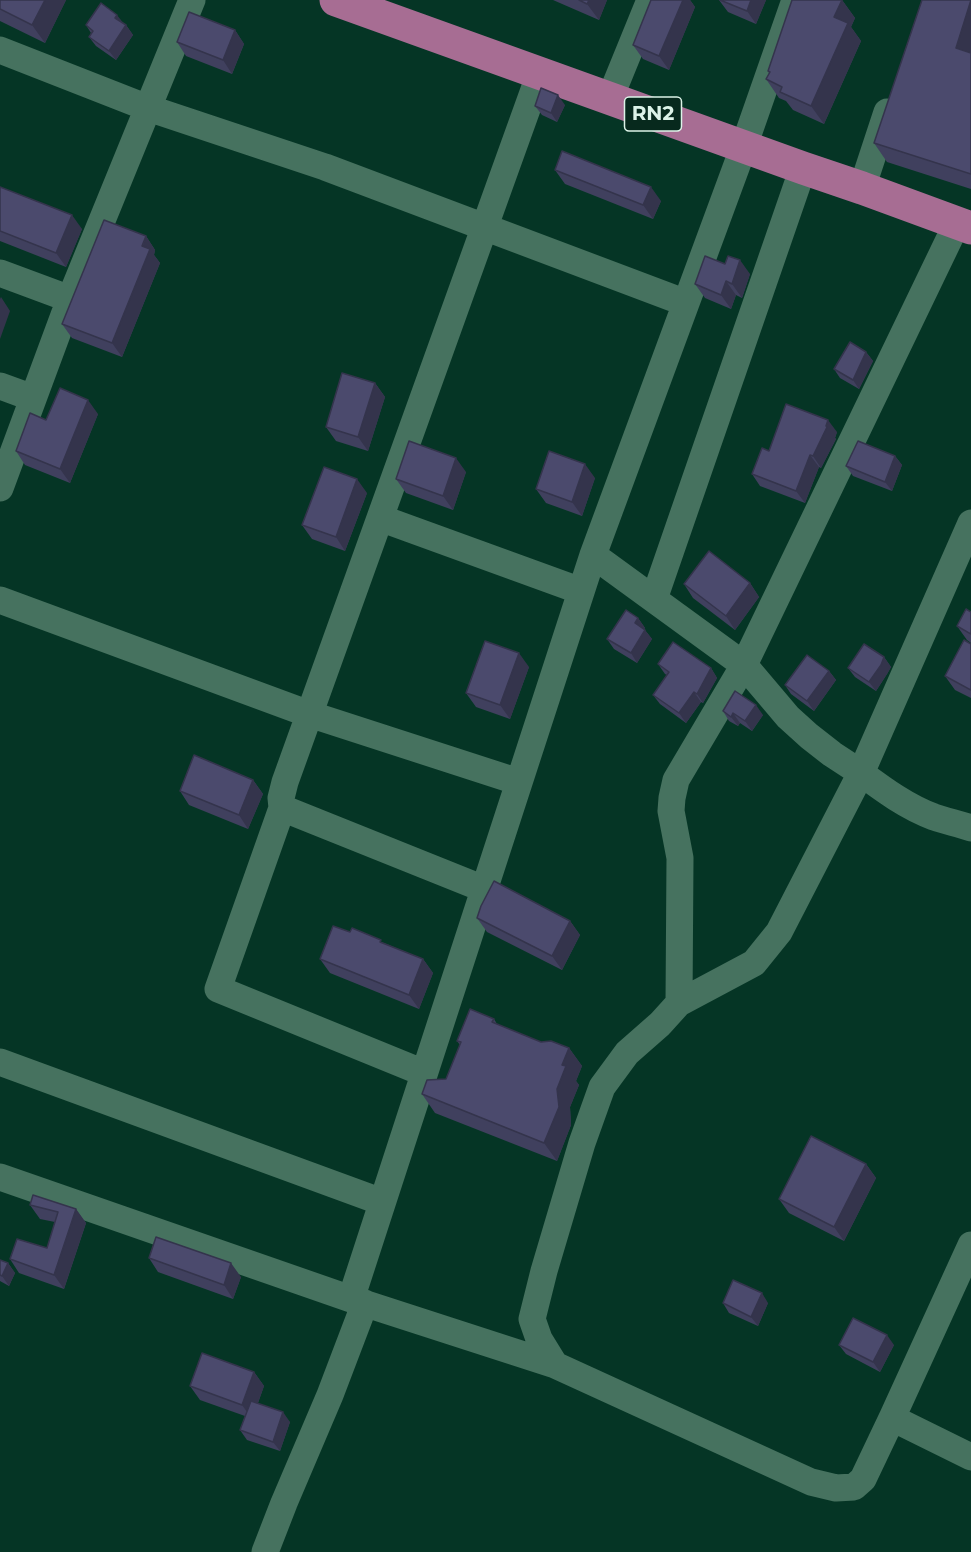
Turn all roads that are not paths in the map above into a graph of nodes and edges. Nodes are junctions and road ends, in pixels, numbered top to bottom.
1 (192, 0) edge
2 (336, 0) edge
3 (650, 0) edge
4 (795, 0) edge
5 (0, 50) edge
6 (540, 73) junction
7 (895, 88) edge
8 (610, 98) junction
9 (148, 108) junction
10 (744, 146) junction
11 (803, 168) junction
12 (862, 188) junction
13 (964, 225) edge
14 (485, 226) junction
15 (0, 273) edge
16 (70, 299) junction
17 (686, 303) junction
18 (0, 386) edge
19 (33, 398) junction
20 (0, 488) edge
21 (380, 518) junction
22 (971, 523) edge
23 (593, 555) junction
24 (581, 591) junction
25 (654, 599) junction
26 (0, 600) edge
27 (744, 665) junction
28 (309, 714) junction
29 (861, 773) junction
30 (519, 782) junction
31 (282, 808) junction
32 (971, 828) edge
33 (484, 889) junction
34 (679, 1003) junction
35 (0, 1062) edge
36 (424, 1073) junction
37 (0, 1177) edge
38 (382, 1202) junction
39 (971, 1245) edge
40 (358, 1301) junction
41 (555, 1365) junction
42 (892, 1418) junction
43 (971, 1457) edge
44 (266, 1552) edge

1 - 9 street
2 - 6 main road, RN2
3 - 8 street
4 - 10 street
5 - 9 street
6 - 8 main road, RN2
6 - 14 street
7 - 12 street
8 - 10 main road, RN2
9 - 14 street
9 - 16 street
10 - 11 main road, RN2
10 - 17 street
11 - 12 main road, RN2
11 - 25 street
12 - 13 main road, RN2
13 - 27 street
14 - 17 street
14 - 21 street
15 - 16 street
16 - 19 street
17 - 23 street
18 - 19 street
19 - 20 street
21 - 24 street
21 - 28 street
22 - 29 street
23 - 24 street
23 - 25 street
24 - 30 street
25 - 27 street
26 - 28 street
27 - 29 street
27 - 34 street
28 - 30 street
28 - 31 street
29 - 32 street
29 - 34 street
30 - 33 street
31 - 33 street
31 - 36 street
33 - 36 street
34 - 41 street
35 - 38 street
36 - 38 street
37 - 40 street
38 - 40 street
39 - 42 street
40 - 41 street
40 - 44 street
41 - 42 street
42 - 43 street

